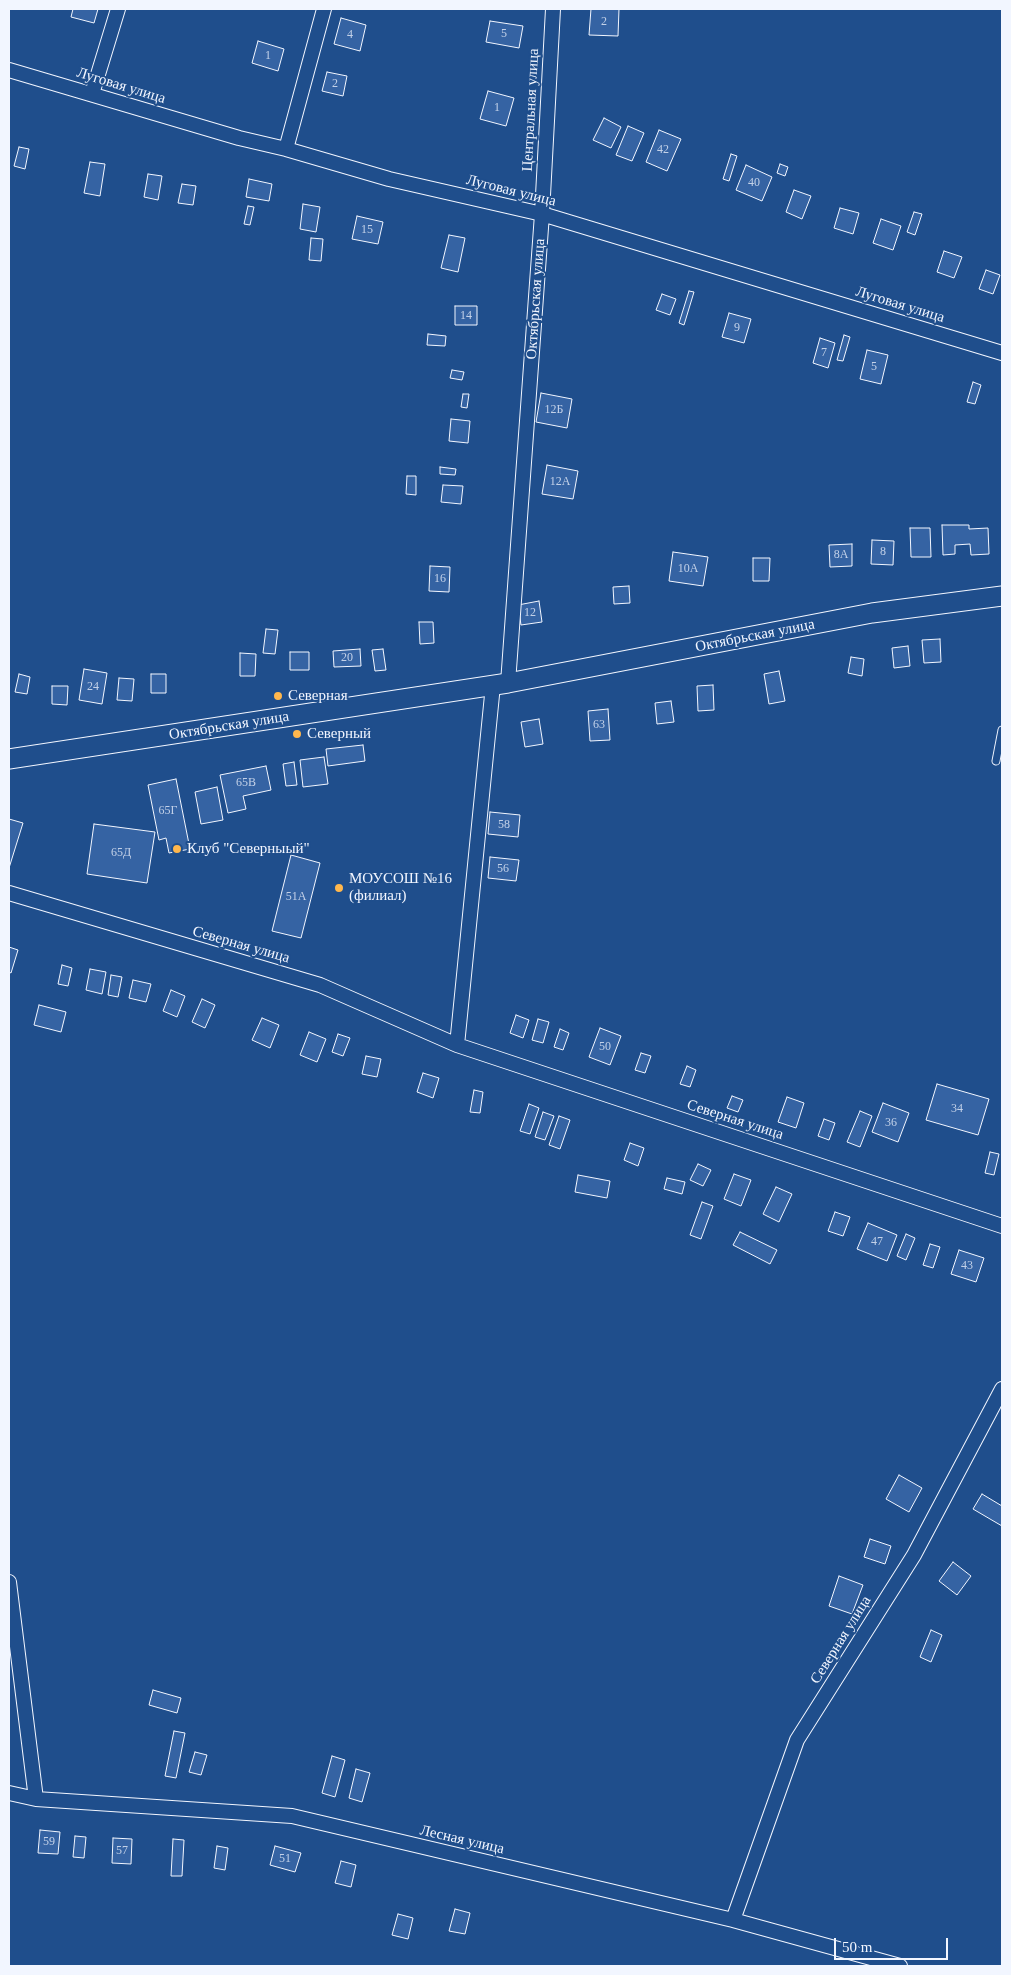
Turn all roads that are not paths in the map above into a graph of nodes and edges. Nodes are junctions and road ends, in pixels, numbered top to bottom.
1 (118, 9) edge
2 (324, 9) edge
3 (553, 9) edge
4 (9, 70) edge
5 (92, 94) junction
6 (286, 149) junction
7 (542, 214) junction
8 (1002, 353) edge
9 (1002, 596) edge
10 (500, 684) junction
11 (1002, 730) edge
12 (9, 759) edge
13 (996, 761) dead end
14 (9, 893) edge
15 (457, 1045) junction
16 (1002, 1226) edge
17 (1002, 1389) edge
18 (9, 1582) edge
19 (9, 1793) edge
20 (36, 1799) junction
21 (733, 1920) junction
22 (900, 1966) edge

1 - 5 street
2 - 6 street
3 - 7 street, Центральная улица
4 - 5 street, Луговая улица
5 - 6 street, Луговая улица
6 - 7 street, Луговая улица
7 - 8 street, Луговая улица
7 - 10 street, Октябрьская улица
9 - 10 street, Октябрьская улица
10 - 12 street, Октябрьская улица
10 - 15 street
11 - 13 lane
14 - 15 street, Северная улица
15 - 16 street, Северная улица
17 - 21 street, Северная улица
18 - 20 street
19 - 20 street, Лесная улица
20 - 21 street, Лесная улица
21 - 22 street, Лесная улица

